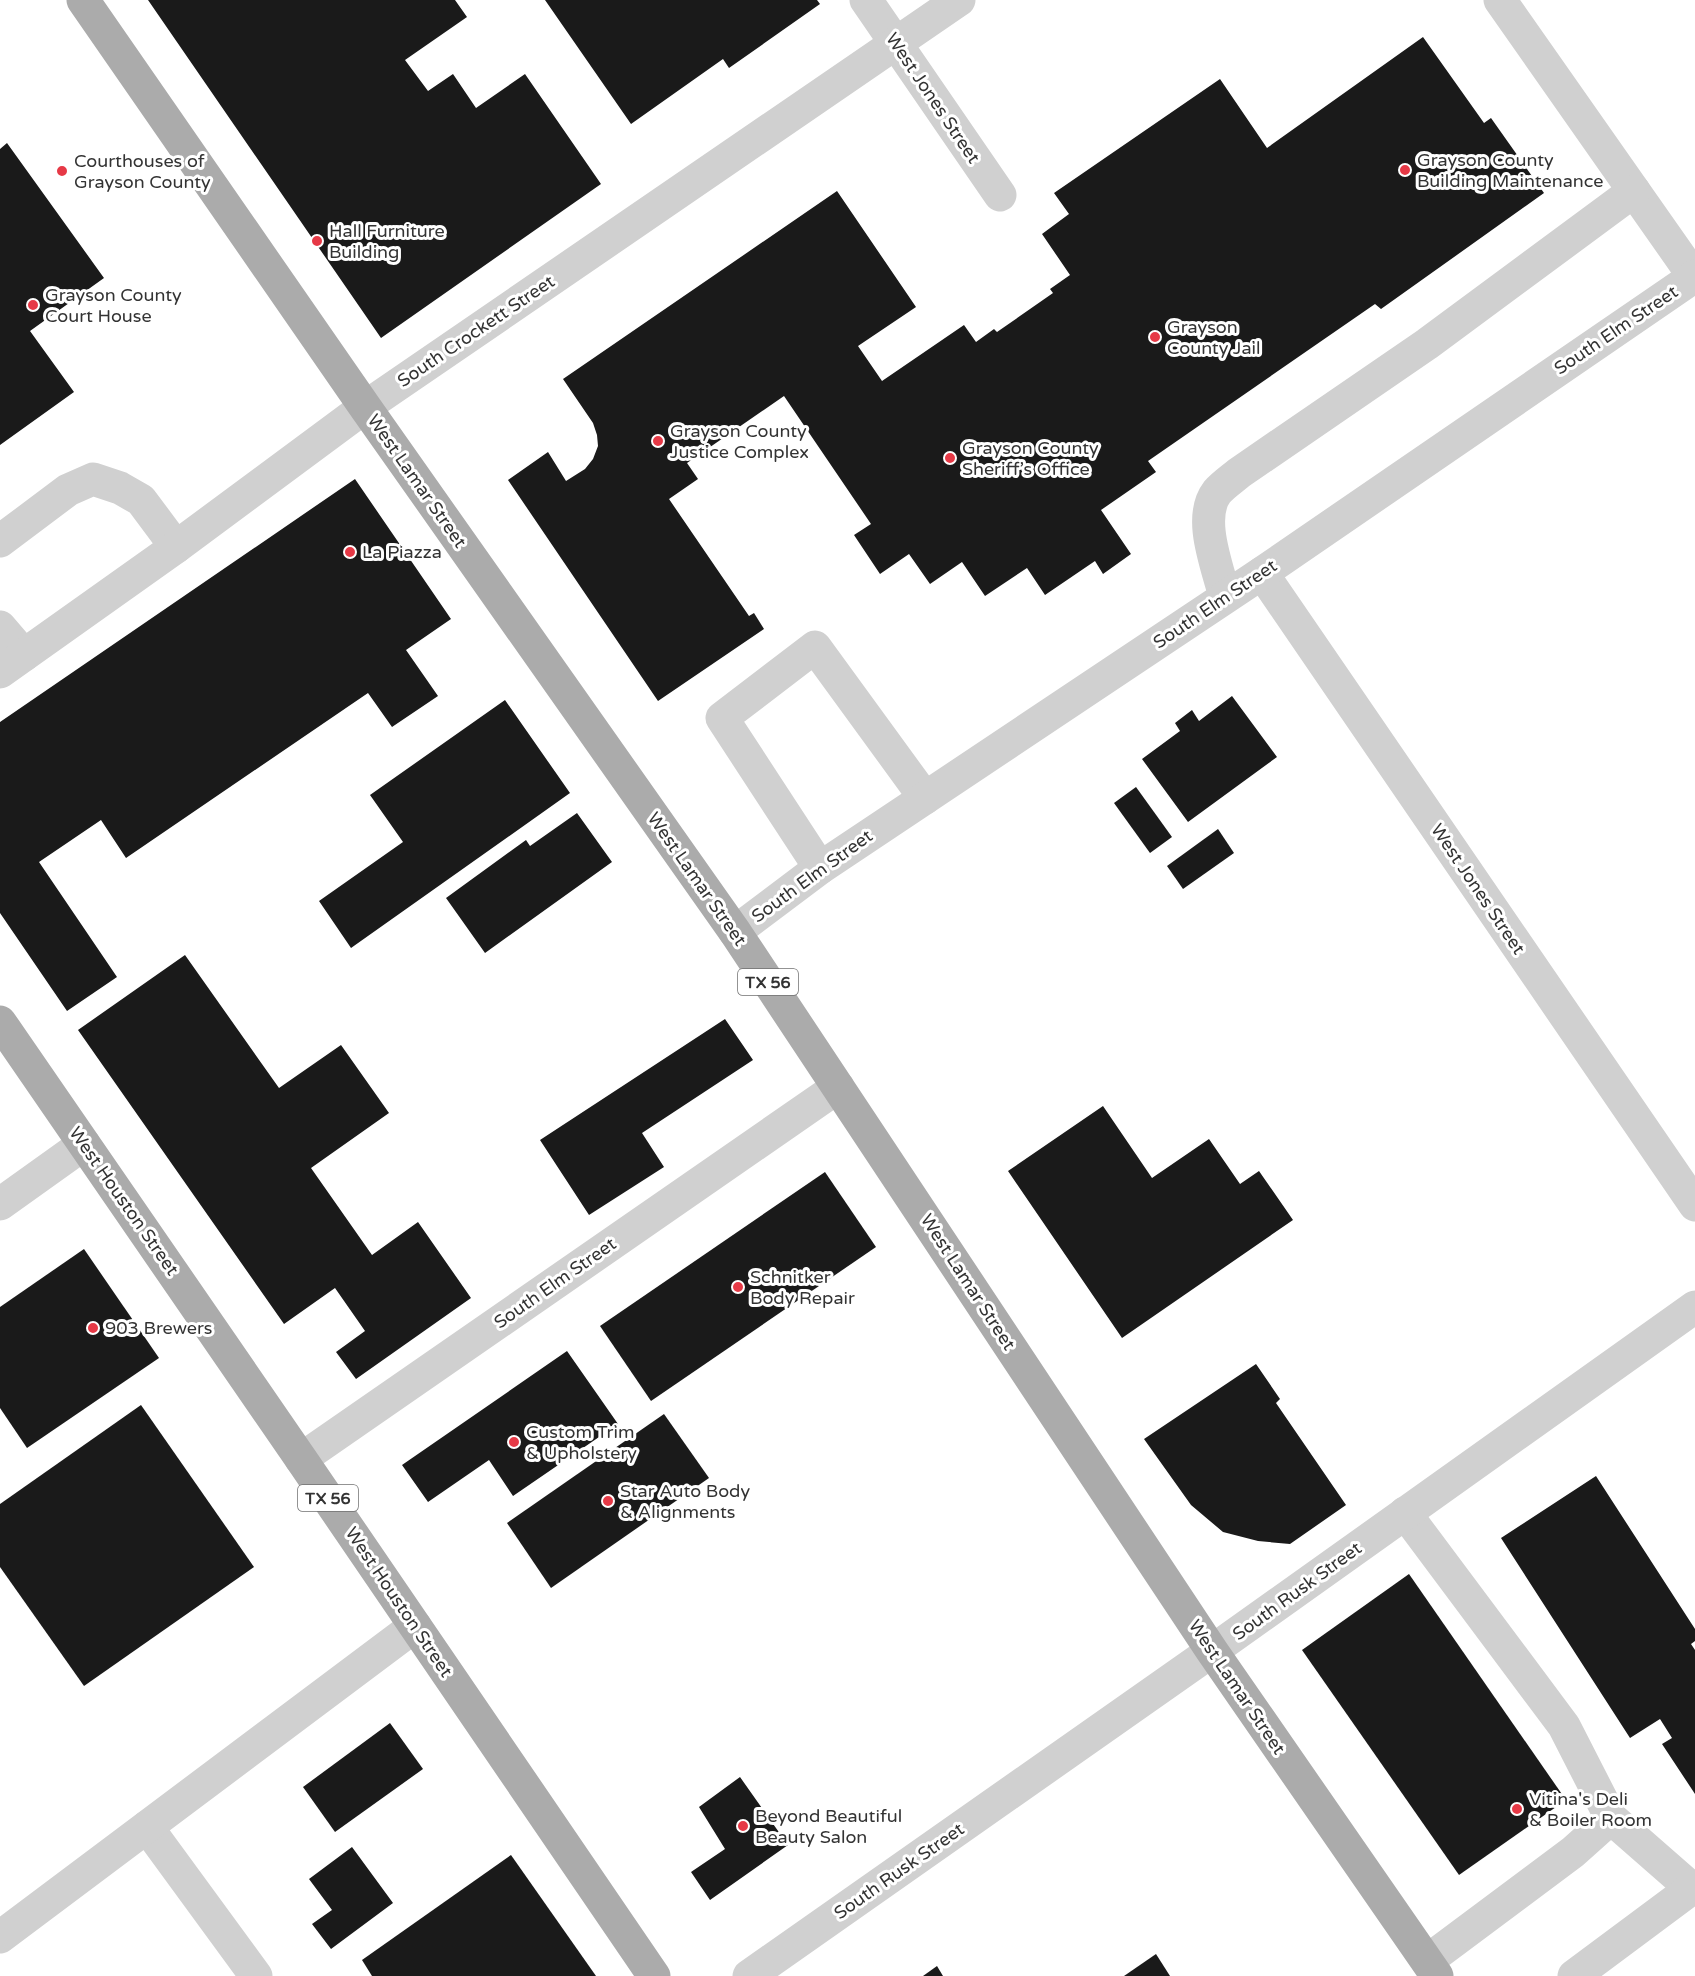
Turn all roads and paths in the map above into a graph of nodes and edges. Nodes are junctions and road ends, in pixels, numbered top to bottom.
1 (83, 0) edge
2 (866, 0) edge
3 (959, 0) edge
4 (1500, 0) edge
5 (896, 45) junction
6 (1634, 191) junction
7 (1000, 195) dead end
8 (1695, 277) edge
9 (365, 407) junction
10 (0, 541) edge
11 (176, 547) junction
12 (1262, 573) junction
13 (1226, 597) junction
14 (0, 627) edge
15 (12, 664) edge
16 (925, 798) junction
17 (820, 868) junction
18 (735, 932) junction
19 (0, 1022) edge
20 (838, 1087) junction
21 (84, 1144) junction
22 (0, 1204) edge
23 (1695, 1205) edge
24 (1695, 1307) edge
25 (302, 1459) junction
26 (1405, 1513) junction
27 (415, 1626) junction
28 (1212, 1651) junction
29 (1611, 1818) junction
30 (147, 1827) junction
31 (1693, 1887) edge
32 (0, 1937) edge
33 (1432, 1969) edge
34 (256, 1976) edge
35 (654, 1976) edge
36 (749, 1976) edge
37 (1574, 1976) edge

1 - 9 main road, West Lamar Street / TX 56
2 - 5 street, West Jones Street
3 - 5 street, South Crockett Street
4 - 6 street
5 - 7 street, West Jones Street
5 - 9 street, South Crockett Street
6 - 8 street
6 - 13 street
8 - 12 street, South Elm Street
9 - 11 street, South Crockett Street
9 - 18 main road, West Lamar Street / TX 56
10 - 11 street
11 - 15 street, South Crockett Street
12 - 13 street, South Elm Street
12 - 23 street, West Jones Street
13 - 16 street, South Elm Street
14 - 15 street
16 - 17 street, South Elm Street
16 - 17 street
17 - 18 street, South Elm Street
18 - 20 main road, West Lamar Street / TX 56
19 - 21 main road, West Houston Street / TX 56
20 - 25 street, South Elm Street
20 - 28 main road, West Lamar Street / TX 56
21 - 22 street
21 - 25 main road, West Houston Street / TX 56
24 - 26 street, South Rusk Street
25 - 27 main road, West Houston Street / TX 56
26 - 28 street, South Rusk Street
26 - 29 street
27 - 30 street
27 - 35 main road, West Houston Street / TX 56
28 - 33 main road, West Lamar Street / TX 56
28 - 36 street, South Rusk Street
29 - 31 street
29 - 33 street
30 - 32 street
30 - 34 street
31 - 37 street

